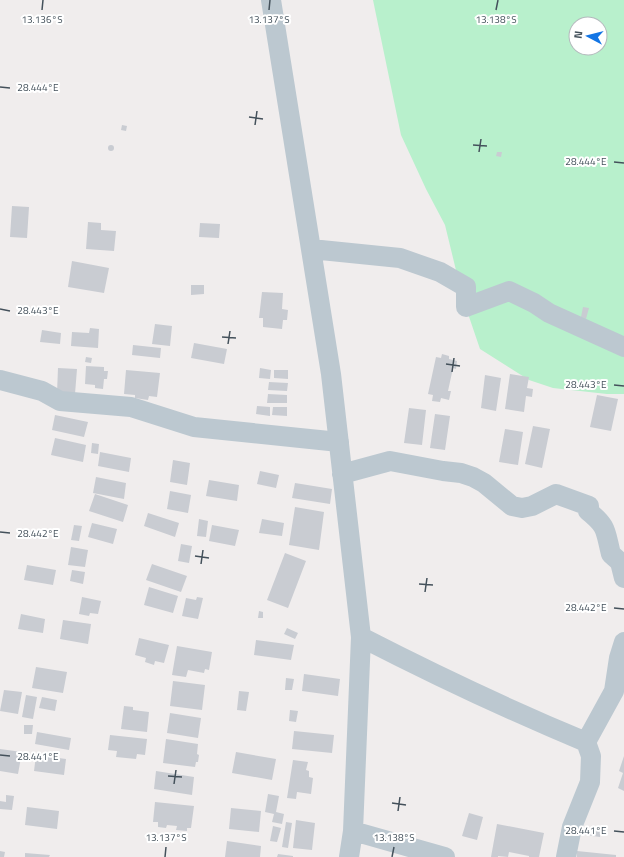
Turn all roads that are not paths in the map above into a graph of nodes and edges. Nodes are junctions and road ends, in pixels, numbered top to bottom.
1 (271, 0) edge
2 (311, 249) junction
3 (624, 347) edge
4 (0, 380) edge
5 (339, 442) junction
6 (342, 474) junction
7 (624, 578) edge
8 (361, 637) junction
9 (624, 642) edge
10 (586, 742) junction
11 (353, 832) junction
12 (349, 857) edge
13 (445, 857) edge
14 (566, 857) edge

1 - 2 street
2 - 3 street
2 - 5 street
4 - 5 street
5 - 6 street
6 - 7 street
6 - 8 street
8 - 10 street
8 - 11 street
9 - 10 street
10 - 14 street
11 - 12 street
11 - 13 street

